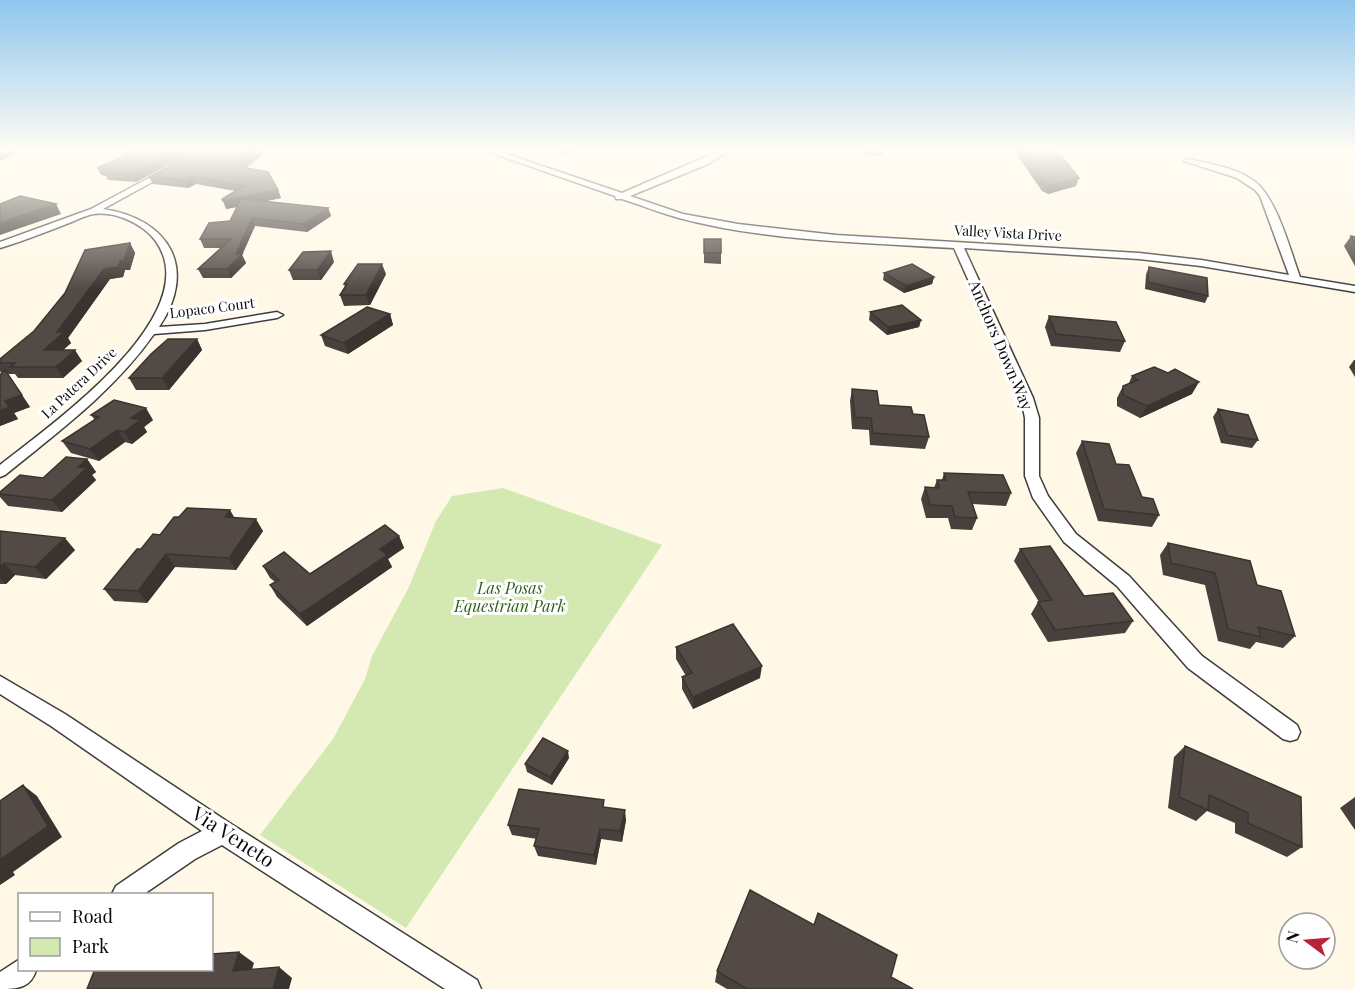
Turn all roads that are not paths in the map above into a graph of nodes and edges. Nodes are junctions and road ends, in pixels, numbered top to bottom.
1 (120, 197) edge
2 (622, 197) edge
3 (1264, 197) edge
4 (94, 211) junction
5 (957, 244) junction
6 (0, 245) edge
7 (1296, 279) junction
8 (1355, 289) edge
9 (277, 315) dead end
10 (151, 331) junction
11 (0, 472) edge
12 (0, 684) edge
13 (1290, 732) dead end
14 (224, 832) junction
15 (125, 893) edge
16 (21, 971) edge
17 (0, 988) edge
18 (468, 989) edge

1 - 4 street
2 - 5 street, Valley Vista Drive
3 - 7 street
4 - 6 street
4 - 10 street, La Patera Drive
5 - 7 street, Valley Vista Drive
5 - 13 street, Anchors Down Way
7 - 8 street, Valley Vista Drive
9 - 10 street, Lopaco Court
10 - 11 street, La Patera Drive
12 - 14 street, Via Veneto
14 - 15 street
14 - 18 street, Via Veneto
16 - 17 street

